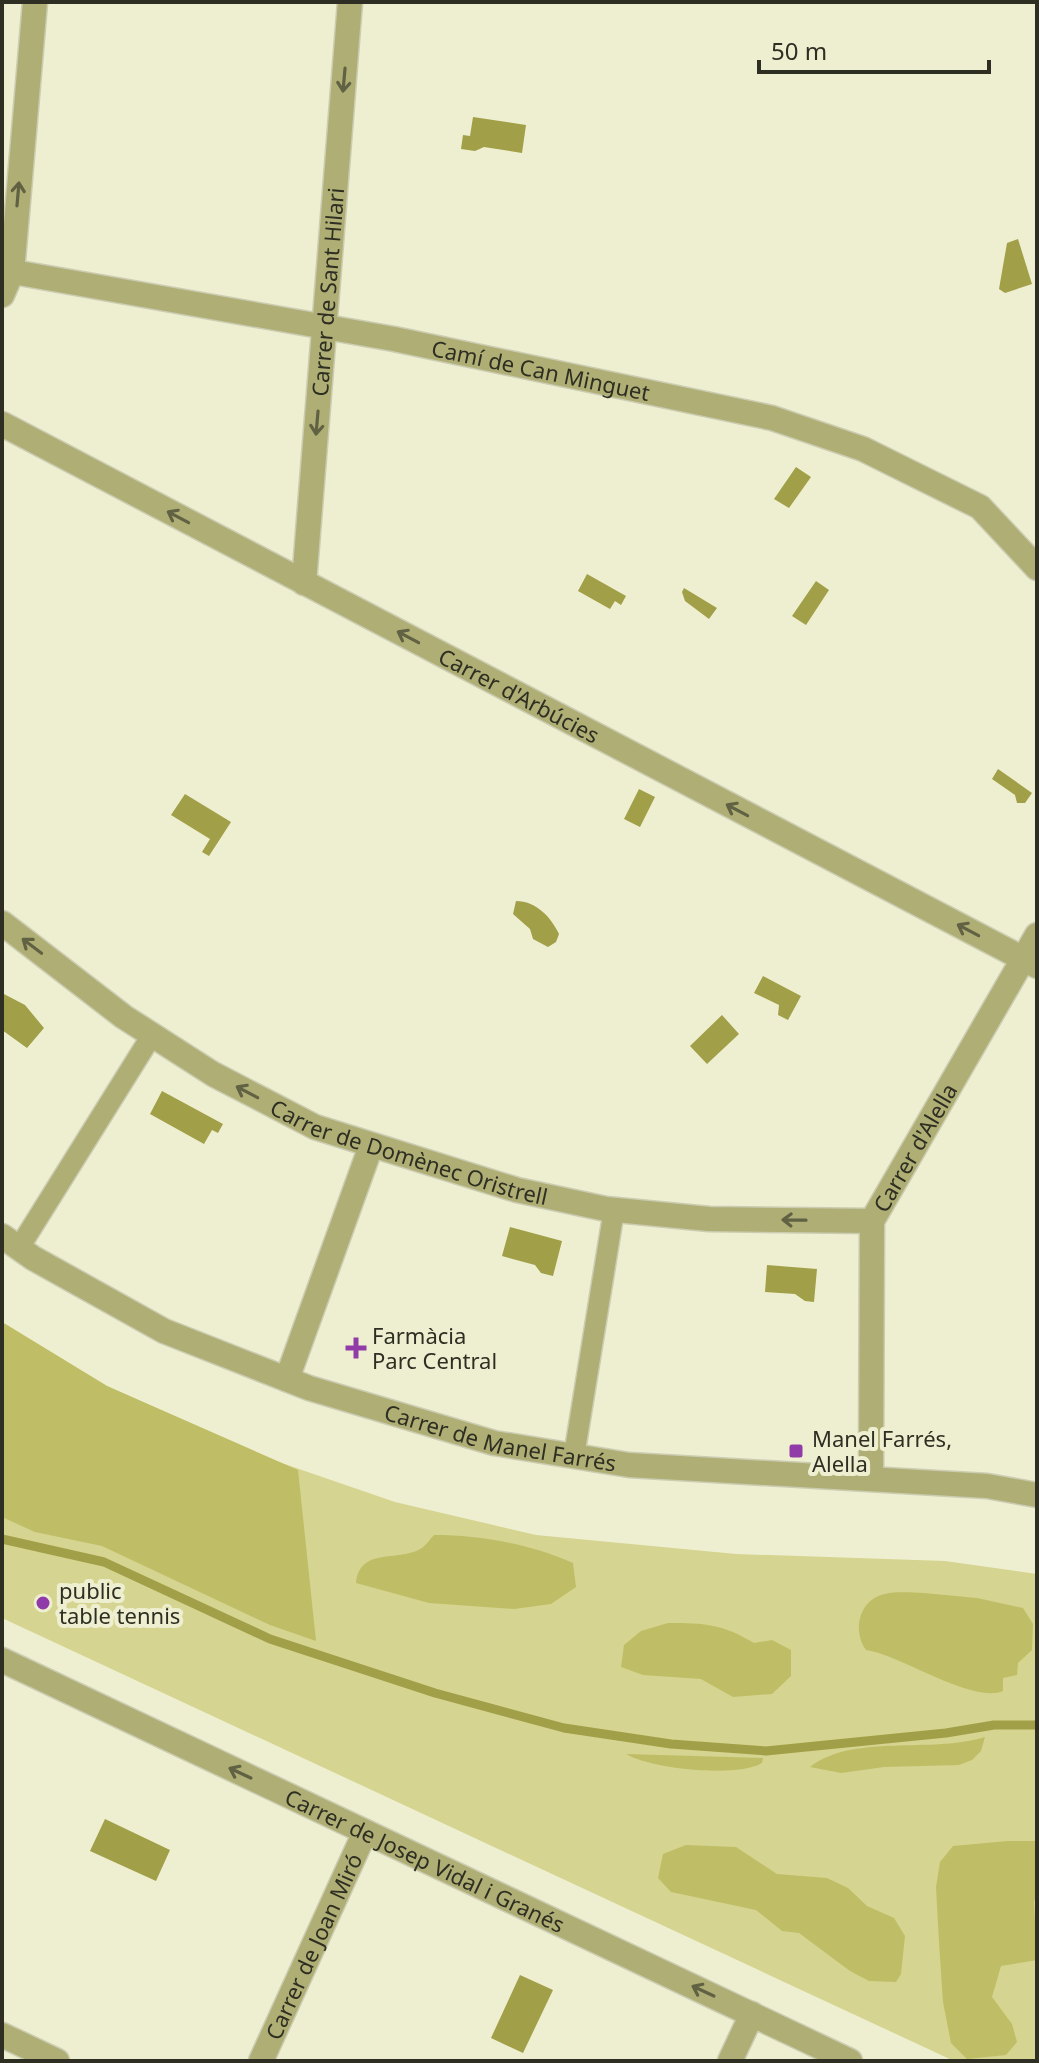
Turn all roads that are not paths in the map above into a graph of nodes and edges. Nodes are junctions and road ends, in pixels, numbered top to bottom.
1 (35, 2) edge
2 (350, 2) edge
3 (7, 271) edge
4 (2, 295) edge
5 (325, 327) junction
6 (2, 424) edge
7 (1037, 568) edge
8 (304, 583) junction
9 (2, 923) edge
10 (1037, 935) edge
11 (1030, 963) edge
12 (152, 1035) junction
13 (371, 1146) junction
14 (614, 1210) junction
15 (872, 1221) junction
16 (10, 1242) edge
17 (287, 1379) junction
18 (574, 1456) junction
19 (871, 1478) junction
20 (1037, 1495) edge
21 (2, 1660) edge
22 (365, 1832) junction
23 (752, 2014) junction
24 (2, 2035) edge
25 (57, 2061) edge
26 (261, 2061) edge
27 (730, 2061) edge
28 (850, 2061) edge

3 -> 1 street
2 -> 5 street, Carrer de Sant Hilari
3 - 4 street
3 - 5 street, Camí de Can Minguet
5 - 7 street, Camí de Can Minguet
5 -> 8 street, Carrer de Sant Hilari
8 -> 6 street, Carrer d'Arbúcies
11 -> 8 street, Carrer d'Arbúcies
12 -> 9 street, Carrer de Domènec Oristrell
10 - 11 street, Carrer d'Alella
11 - 15 street, Carrer d'Alella
13 -> 12 street, Carrer de Domènec Oristrell
12 - 16 street
13 - 14 street, Carrer de Domènec Oristrell
13 - 17 street
15 -> 14 street, Carrer de Domènec Oristrell
14 - 18 street
15 - 19 street, Carrer d'Alella
16 - 17 street, Carrer de Manel Farrés
17 - 18 street, Carrer de Manel Farrés
18 - 19 street, Carrer de Manel Farrés
19 - 20 street, Carrer de Manel Farrés
22 -> 21 street, Carrer de Josep Vidal i Granés
23 -> 22 street, Carrer de Josep Vidal i Granés
22 - 26 street, Carrer de Joan Miró
23 - 27 street
23 - 28 street, Carrer de Josep Vidal i Granés
24 - 25 street

